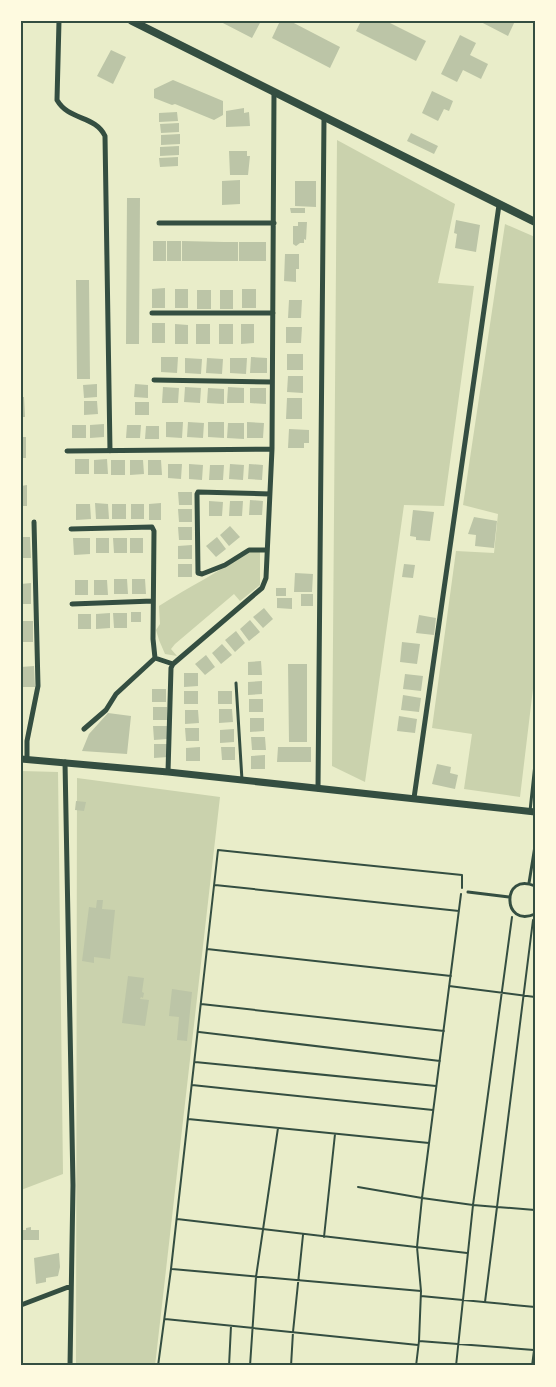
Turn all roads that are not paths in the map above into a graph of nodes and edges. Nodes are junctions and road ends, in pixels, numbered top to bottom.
1 (59, 21) edge
2 (132, 21) edge
3 (274, 92) junction
4 (324, 118) junction
5 (499, 205) junction
6 (535, 222) edge
7 (158, 223) dead end
8 (274, 223) junction
9 (152, 313) dead end
10 (272, 313) junction
11 (154, 380) dead end
12 (272, 382) junction
13 (272, 449) junction
14 (67, 451) dead end
15 (110, 451) junction
16 (270, 494) junction
17 (34, 522) dead end
18 (71, 529) dead end
19 (267, 550) junction
20 (153, 601) junction
21 (72, 604) dead end
22 (155, 658) junction
23 (172, 664) junction
24 (236, 683) dead end
25 (84, 729) dead end
26 (24, 759) edge
27 (65, 762) junction
28 (535, 764) edge
29 (168, 772) junction
30 (242, 781) junction
31 (318, 789) junction
32 (414, 798) junction
33 (532, 812) edge
34 (535, 846) edge
35 (529, 883) junction
36 (535, 886) edge
37 (468, 892) dead end
38 (509, 897) junction
39 (534, 914) edge
40 (72, 1286) junction
41 (21, 1305) edge
42 (70, 1366) edge

1 - 15 street
2 - 3 main road
3 - 4 main road
3 - 8 street
4 - 5 main road
4 - 31 street
5 - 6 main road
5 - 32 street
7 - 8 street
8 - 10 street
9 - 10 street
10 - 12 street
11 - 12 street
12 - 13 street
13 - 15 street
13 - 16 street
14 - 15 street
16 - 19 street
16 - 19 street
17 - 26 street
18 - 20 street
19 - 23 street
20 - 21 street
20 - 22 street
22 - 23 street
22 - 25 street
23 - 29 street
24 - 30 lane
26 - 27 street
27 - 29 street
27 - 40 street
28 - 33 lane
29 - 30 street
30 - 31 street
31 - 32 street
32 - 33 street
34 - 35 lane
35 - 36 lane
35 - 38 lane
37 - 38 lane
38 - 39 lane
40 - 41 street
40 - 42 street

